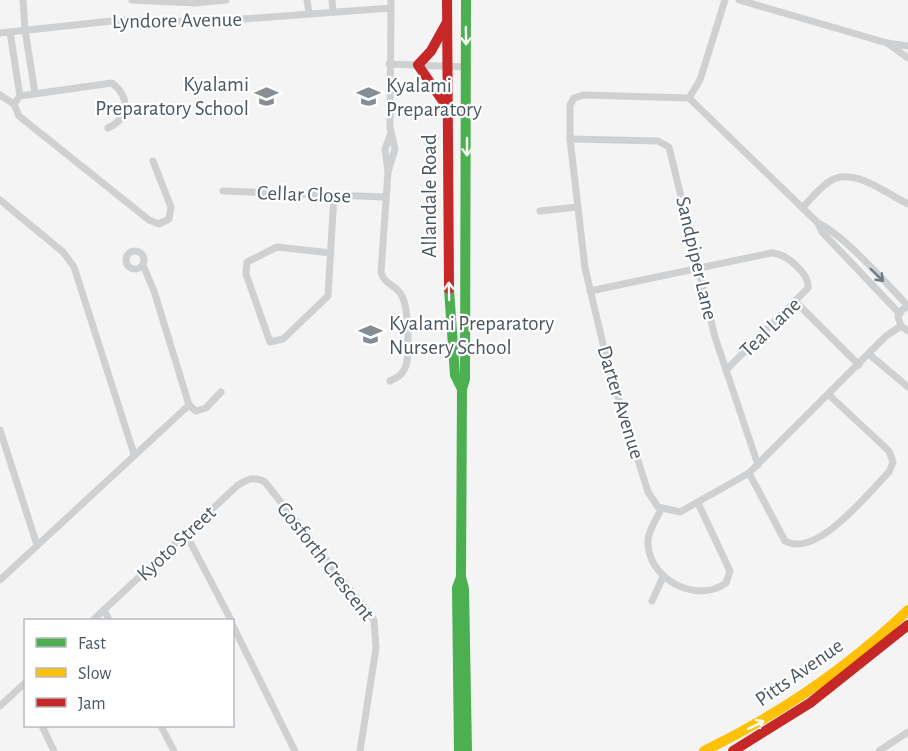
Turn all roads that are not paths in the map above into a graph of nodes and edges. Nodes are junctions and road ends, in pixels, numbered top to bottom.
1 (23, 0) edge
2 (132, 0) edge
3 (226, 0) edge
4 (308, 0) edge
5 (332, 0) edge
6 (447, 0) edge
7 (465, 0) edge
8 (726, 0) edge
9 (739, 0) edge
10 (391, 4) edge
11 (333, 11) junction
12 (309, 13) junction
13 (447, 21) junction
14 (25, 30) junction
15 (10, 32) junction
16 (0, 33) edge
17 (887, 43) junction
18 (908, 46) edge
19 (908, 58) edge
20 (389, 64) junction
21 (418, 65) junction
22 (448, 66) junction
23 (467, 67) junction
24 (35, 93) junction
25 (0, 95) edge
26 (20, 96) junction
27 (689, 98) junction
28 (14, 104) junction
29 (448, 108) junction
30 (108, 128) dead end
31 (570, 139) junction
32 (153, 161) dead end
33 (223, 191) dead end
34 (334, 195) junction
35 (386, 197) junction
36 (0, 200) edge
37 (908, 204) edge
38 (578, 207) junction
39 (802, 208) junction
40 (540, 211) dead end
41 (818, 223) junction
42 (331, 253) junction
43 (143, 265) dead end
44 (699, 267) junction
45 (590, 291) junction
46 (796, 302) junction
47 (908, 306) edge
48 (899, 313) junction
49 (901, 326) junction
50 (908, 330) edge
51 (870, 355) junction
52 (859, 365) junction
53 (726, 370) junction
54 (390, 381) dead end
55 (908, 387) edge
56 (462, 389) junction
57 (221, 392) dead end
58 (829, 395) junction
59 (189, 405) junction
60 (0, 430) edge
61 (134, 454) junction
62 (758, 465) junction
63 (749, 472) junction
64 (265, 482) joint
65 (698, 503) junction
66 (661, 509) junction
67 (186, 534) junction
68 (37, 545) junction
69 (461, 576) junction
70 (663, 577) junction
71 (0, 580) edge
72 (652, 601) dead end
73 (104, 610) junction
74 (908, 610) edge
75 (95, 619) edge
76 (109, 619) edge
77 (230, 619) edge
78 (908, 625) edge
79 (234, 626) edge
80 (24, 686) edge
81 (0, 706) edge
82 (42, 727) edge
83 (162, 727) edge
84 (908, 732) edge
85 (54, 751) edge
86 (174, 751) edge
87 (295, 751) edge
88 (360, 751) edge
89 (459, 751) edge
90 (466, 751) edge
91 (704, 751) edge
92 (734, 751) edge
93 (879, 751) edge

1 - 14 street
2 - 3 street
4 - 12 street
5 - 11 street
6 - 13 main road, Allandale Road
7 -> 23 main road, Allandale Road
8 - 27 street
9 - 17 street
10 - 11 street, Lyndore Avenue
10 - 20 street
11 - 12 street, Lyndore Avenue
12 - 14 street, Lyndore Avenue
13 - 21 main road
13 - 22 main road, Allandale Road
14 - 15 street, Lyndore Avenue
14 - 24 street
15 - 16 street, Lyndore Avenue
15 - 26 street
17 - 18 street
17 - 19 street
20 - 21 street
20 - 35 street
21 - 22 street
21 - 29 main road
22 - 23 street
22 - 29 main road, Allandale Road
23 -> 56 main road, Allandale Road
24 - 26 street
24 - 30 street
25 - 28 street
26 - 28 street
27 - 31 street, Darter Avenue
27 - 39 street
28 - 32 street
56 -> 29 main road, Allandale Road
31 - 38 street, Darter Avenue
31 - 44 street, Sandpiper Lane
33 - 34 street, Cellar Close
34 - 35 street, Cellar Close
34 - 42 street
35 - 54 street
36 - 61 street
37 - 39 street
38 - 40 street
38 - 45 street, Darter Avenue
39 - 41 street
41 -> 47 street
41 - 48 street
42 - 42 street
43 - 59 street
44 - 45 street
44 - 46 street, Teal Lane
44 - 53 street, Sandpiper Lane
45 - 66 street, Darter Avenue
46 - 52 street
46 - 53 street, Teal Lane
47 - 48 street
48 - 49 street
49 - 50 street
49 - 51 street
51 - 52 street
51 - 55 street
52 - 58 street
53 - 62 street, Sandpiper Lane
56 - 69 main road, Allandale Road
57 - 59 street
58 - 62 street
58 - 63 street
59 - 61 street
60 - 68 street
61 - 68 street
62 - 63 street
63 - 65 street
64 - 67 street, Kyoto Street
64 - 88 street, Gosforth Crescent
65 - 66 street
65 - 70 street
66 - 70 street
67 - 73 street, Kyoto Street
67 - 77 street
68 - 71 street
69 - 89 main road, Allandale Road
69 - 90 main road, Allandale Road
70 - 72 street
73 - 75 street, Kyoto Street
73 - 76 street
91 -> 74 main road, Pitts Avenue
78 - 92 main road, Pitts Avenue
79 - 87 street
80 - 81 street
82 - 85 street
83 - 86 street
84 - 93 street

